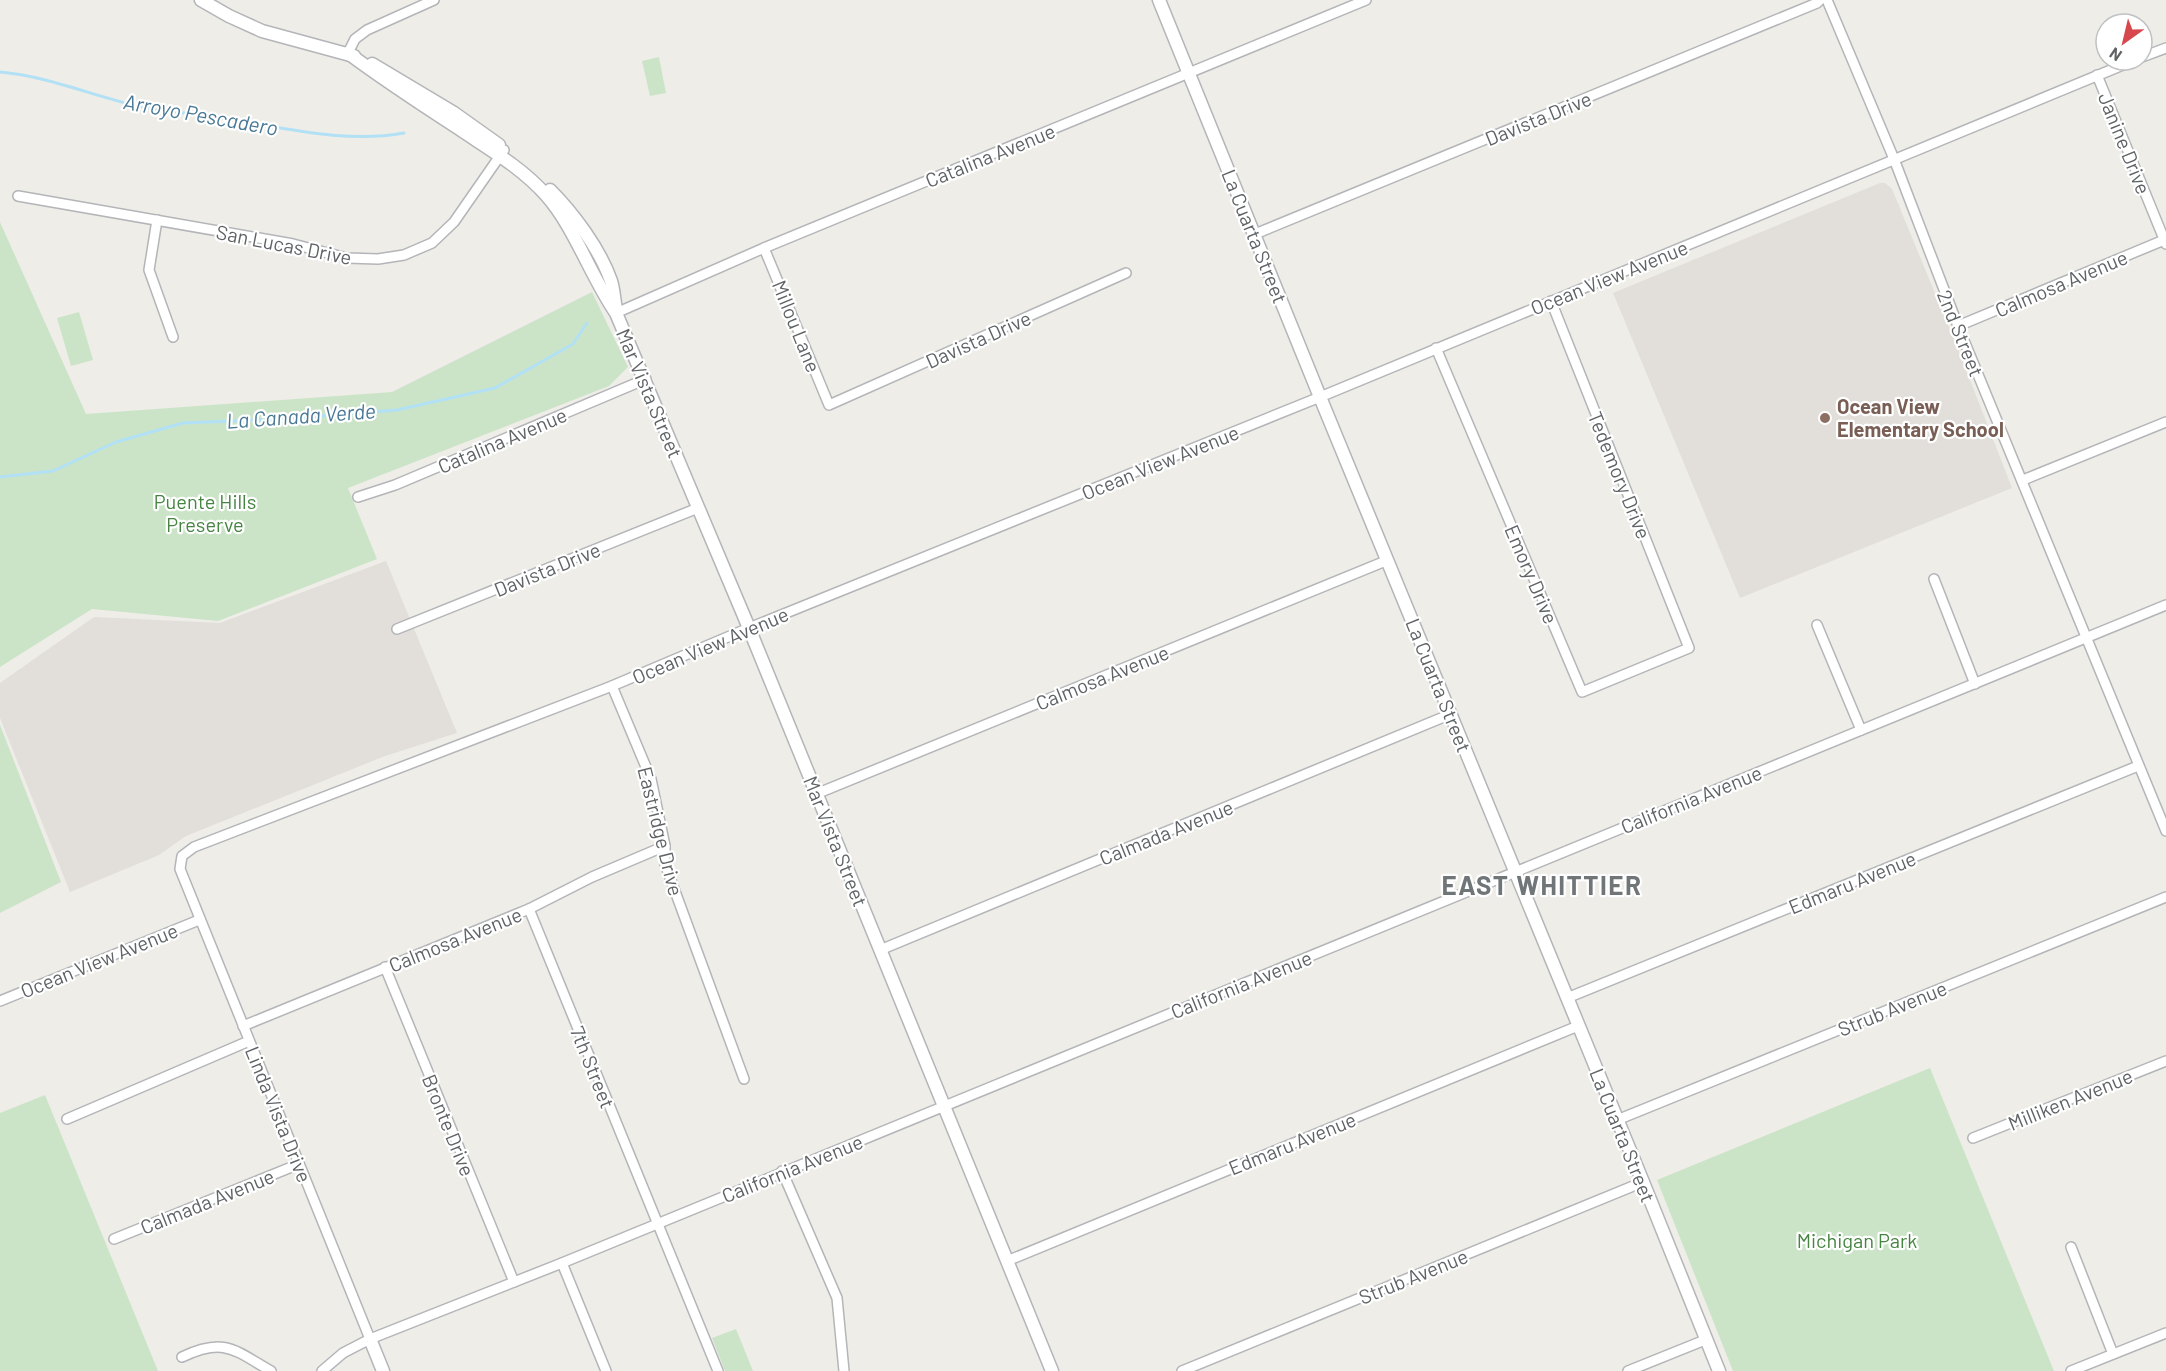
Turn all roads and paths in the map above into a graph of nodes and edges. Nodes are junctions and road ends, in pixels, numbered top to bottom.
1 (201, 0) edge
2 (434, 0) edge
3 (1159, 0) edge
4 (1366, 0) edge
5 (1820, 0) edge
6 (1827, 0) edge
7 (348, 53) junction
8 (2105, 72) edge
9 (1188, 73) junction
10 (2097, 75) junction
11 (502, 153) junction
12 (1894, 159) junction
13 (18, 196) dead end
14 (157, 220) junction
15 (1255, 234) junction
16 (2165, 242) edge
17 (764, 248) junction
18 (1126, 273) dead end
19 (1551, 301) junction
20 (616, 313) junction
21 (1958, 326) junction
22 (173, 337) dead end
23 (1436, 348) junction
24 (645, 379) junction
25 (1320, 397) junction
26 (829, 405) joint
27 (2166, 422) edge
28 (2023, 480) junction
29 (358, 497) dead end
30 (698, 508) junction
31 (1388, 560) junction
32 (1934, 579) dead end
33 (2166, 605) edge
34 (1817, 625) dead end
35 (749, 628) junction
36 (397, 629) dead end
37 (2086, 638) junction
38 (1689, 648) joint
39 (1976, 684) junction
40 (612, 686) junction
41 (1451, 714) junction
42 (1861, 730) junction
43 (2138, 766) junction
44 (816, 794) junction
45 (2166, 831) edge
46 (665, 846) junction
47 (182, 856) joint
48 (1516, 871) junction
49 (2166, 897) edge
50 (529, 909) junction
51 (199, 920) junction
52 (880, 950) junction
53 (385, 968) junction
54 (1566, 998) junction
55 (0, 1001) edge
56 (243, 1026) junction
57 (1578, 1026) junction
58 (249, 1041) junction
59 (2166, 1061) edge
60 (744, 1079) dead end
61 (945, 1106) junction
62 (67, 1119) dead end
63 (1617, 1120) junction
64 (1973, 1138) dead end
65 (299, 1164) junction
66 (782, 1172) junction
67 (1643, 1182) junction
68 (657, 1224) junction
69 (114, 1239) dead end
70 (2071, 1247) dead end
71 (1007, 1261) junction
72 (562, 1263) junction
73 (514, 1282) junction
74 (2166, 1333) edge
75 (370, 1339) junction
76 (1705, 1340) junction
77 (2113, 1354) junction
78 (182, 1357) dead end
79 (271, 1371) edge
80 (322, 1371) edge
81 (383, 1371) edge
82 (606, 1371) edge
83 (718, 1371) edge
84 (844, 1371) edge
85 (1053, 1371) edge
86 (1182, 1371) edge
87 (1628, 1371) edge
88 (1719, 1371) edge
89 (2071, 1371) edge

1 - 7 street, Mar Vista Street
2 - 7 street
3 - 9 street, La Cuarta Street
4 - 9 street, Catalina Avenue
5 - 15 street, Davista Drive
6 - 12 street, 2nd Street
7 - 11 street, Mar Vista Street
8 - 10 street, Ocean View Avenue
9 - 15 street, La Cuarta Street
9 - 17 street, Catalina Avenue
10 - 12 street, Ocean View Avenue
10 - 16 street, Janine Drive
11 - 14 street, San Lucas Drive
11 - 20 street, Mar Vista Street
12 - 19 street, Ocean View Avenue
12 - 21 street, 2nd Street
13 - 14 street, San Lucas Drive
14 - 22 street
15 - 25 street, La Cuarta Street
16 - 21 street, Calmosa Avenue
17 - 20 street, Catalina Avenue
17 - 26 street, Millou Lane
18 - 26 street, Davista Drive
19 - 23 street, Ocean View Avenue
19 - 38 street, Tedemory Drive
20 - 24 street, Mar Vista Street
21 - 28 street, 2nd Street
23 - 25 street, Ocean View Avenue
23 - 38 street, Emory Drive
24 - 29 street, Catalina Avenue
24 - 30 street, Mar Vista Street
25 - 31 street, La Cuarta Street
25 - 35 street, Ocean View Avenue
27 - 28 street
28 - 37 street, 2nd Street
30 - 35 street, Mar Vista Street
30 - 36 street, Davista Drive
31 - 41 street, La Cuarta Street
31 - 44 street, Calmosa Avenue
32 - 39 street
33 - 37 street, California Avenue
34 - 42 street
35 - 40 street, Ocean View Avenue
35 - 44 street, Mar Vista Street
37 - 39 street, California Avenue
37 - 43 street, 2nd Street
39 - 42 street, California Avenue
40 - 46 street, Eastridge Drive
40 - 47 street, Ocean View Avenue
41 - 48 street, La Cuarta Street
41 - 52 street, Calmada Avenue
42 - 48 street, California Avenue
43 - 45 street, 2nd Street
43 - 54 street, Edmaru Avenue
44 - 52 street, Mar Vista Street
46 - 50 street, Calmosa Avenue
46 - 60 street, Eastridge Drive
47 - 51 street, Linda Vista Drive
48 - 54 street, La Cuarta Street
48 - 61 street, California Avenue
49 - 63 street, Strub Avenue
50 - 53 street, Calmosa Avenue
50 - 68 street, 7th Street
51 - 55 street, Ocean View Avenue
51 - 56 street, Linda Vista Drive
52 - 61 street, Mar Vista Street
53 - 56 street, Calmosa Avenue
53 - 73 street, Bronte Drive
54 - 57 street, La Cuarta Street
56 - 58 street, Linda Vista Drive
57 - 63 street, La Cuarta Street
57 - 71 street, Edmaru Avenue
58 - 62 street
58 - 65 street, Linda Vista Drive
59 - 64 street, Milliken Avenue
61 - 66 street, California Avenue
61 - 71 street, Mar Vista Street
63 - 67 street, La Cuarta Street
65 - 69 street, Calmada Avenue
65 - 75 street, Linda Vista Drive
66 - 68 street, California Avenue
66 - 84 street
67 - 76 street, La Cuarta Street
67 - 86 street, Strub Avenue
68 - 72 street, California Avenue
68 - 83 street, 7th Street
70 - 77 street
71 - 85 street, Mar Vista Street
72 - 73 street, California Avenue
72 - 82 street
73 - 75 street, California Avenue
74 - 77 street
75 - 80 street, California Avenue
75 - 81 street, Linda Vista Drive
76 - 87 street
76 - 88 street, La Cuarta Street
77 - 89 street
78 - 79 street

